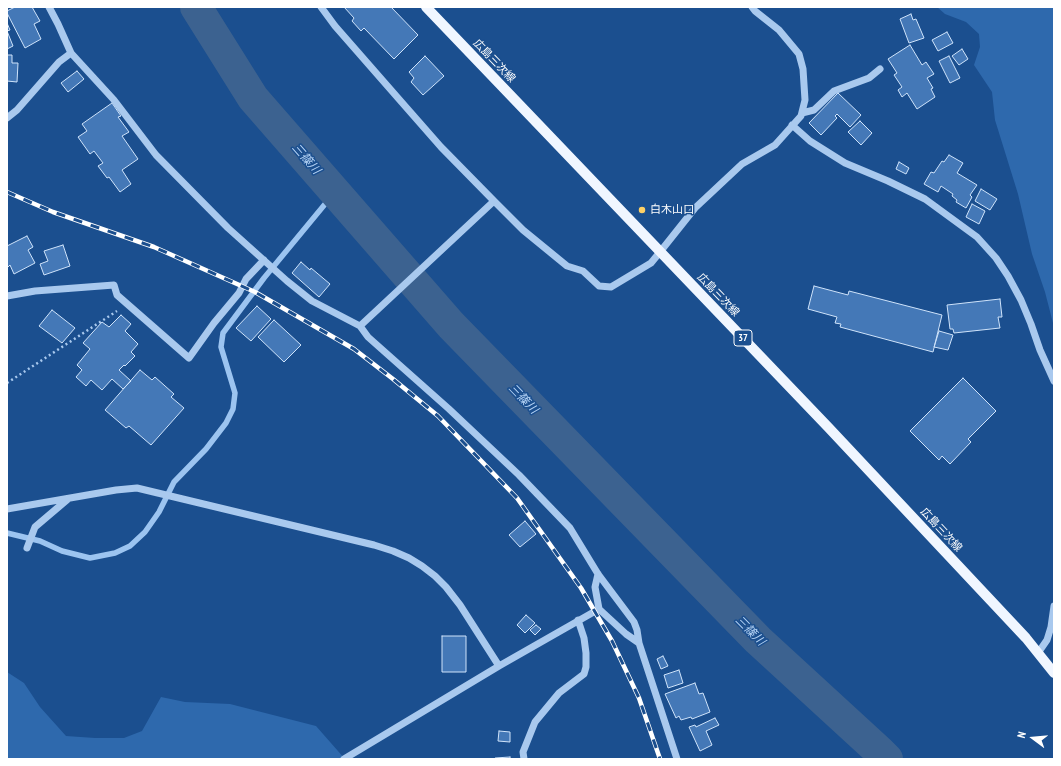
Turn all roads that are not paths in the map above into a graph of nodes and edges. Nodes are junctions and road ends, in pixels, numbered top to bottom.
1 (49, 7) edge
2 (321, 7) edge
3 (426, 7) edge
4 (752, 7) edge
5 (71, 53) junction
6 (880, 69) dead end
7 (802, 113) junction
8 (7, 118) edge
9 (792, 125) junction
10 (494, 201) junction
11 (660, 252) junction
12 (264, 260) junction
13 (7, 296) edge
14 (360, 326) junction
15 (1054, 381) edge
16 (68, 499) junction
17 (7, 509) edge
18 (28, 546) dead end
19 (598, 574) junction
20 (1054, 606) edge
21 (599, 609) junction
22 (578, 620) junction
23 (639, 643) junction
24 (1038, 653) junction
25 (499, 666) junction
26 (1054, 673) edge
27 (344, 759) edge
28 (524, 759) edge
29 (677, 759) edge

1 - 5 street
2 - 10 street
3 - 11 main road, 広島三次線 / 37
4 - 7 street
5 - 8 street
5 - 12 street
6 - 7 street
7 - 9 street
9 - 11 street
9 - 15 street
10 - 11 street
10 - 14 street
11 - 24 main road, 広島三次線 / 37
12 - 13 street
12 - 14 street
14 - 19 street
16 - 17 street
16 - 18 street
16 - 25 street
19 - 21 street
19 - 23 street
20 - 24 street
21 - 22 street
21 - 23 street
22 - 25 street
22 - 28 street
23 - 29 street
24 - 26 main road, 広島三次線 / 37
25 - 27 street

